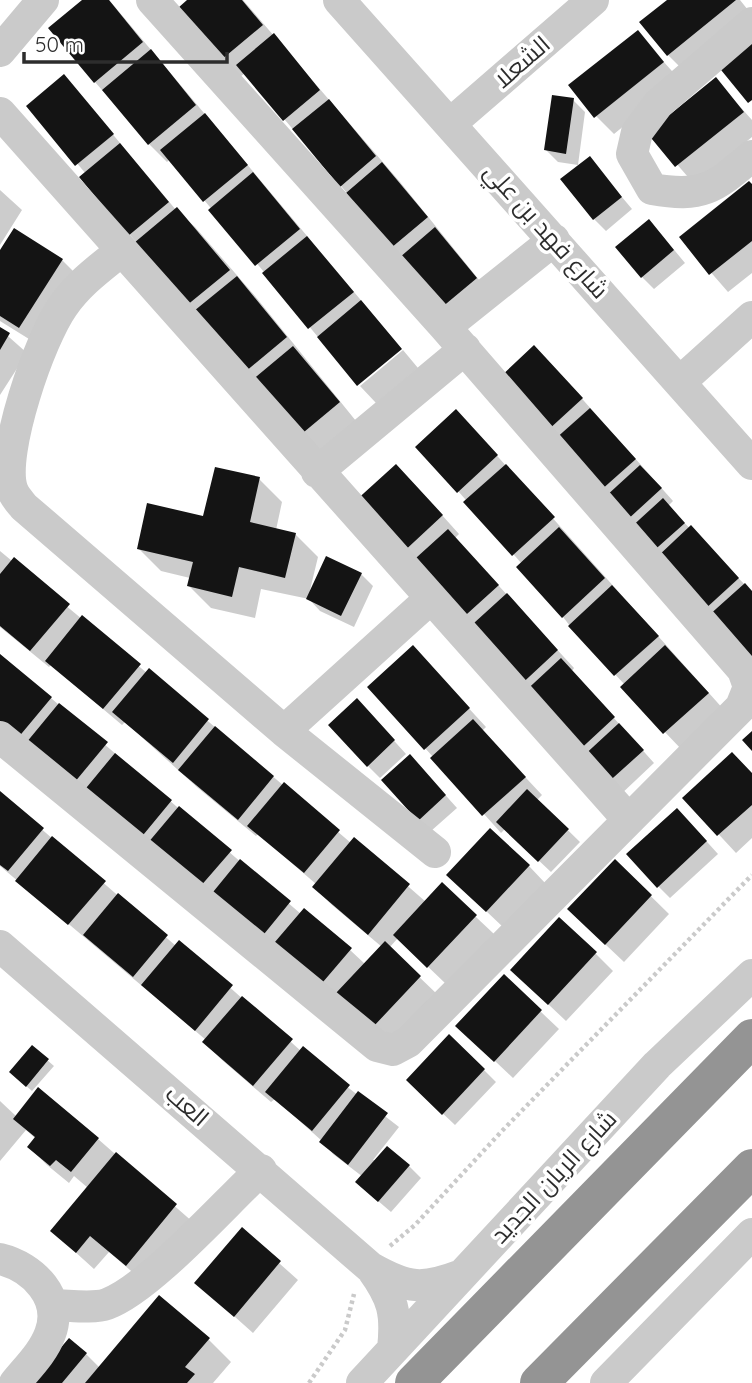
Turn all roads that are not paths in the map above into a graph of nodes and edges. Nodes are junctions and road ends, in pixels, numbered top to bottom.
1 (43, 0) edge
2 (152, 0) edge
3 (339, 0) edge
4 (593, 0) edge
5 (752, 23) edge
6 (0, 50) edge
7 (0, 113) edge
8 (450, 124) junction
9 (752, 156) edge
10 (554, 240) junction
11 (121, 251) junction
12 (752, 317) edge
13 (455, 338) junction
14 (680, 382) junction
15 (752, 464) edge
16 (317, 472) junction
17 (430, 599) junction
18 (284, 731) junction
19 (0, 737) edge
20 (627, 818) junction
21 (435, 852) dead end
22 (0, 946) edge
23 (752, 975) edge
24 (752, 1038) edge
25 (752, 1168) edge
26 (261, 1170) junction
27 (752, 1234) edge
28 (0, 1259) edge
29 (372, 1268) junction
30 (462, 1275) junction
31 (53, 1305) junction
32 (393, 1349) junction
33 (15, 1383) edge
34 (362, 1383) edge
35 (414, 1383) edge
36 (539, 1383) edge
37 (606, 1383) edge

1 - 6 street
2 - 13 street
3 - 8 street, شارع فهد بن علي
4 - 8 street, الشعلا
5 - 9 street
7 - 11 street
8 - 10 street, شارع فهد بن علي
10 - 13 street
10 - 14 street, شارع فهد بن علي
11 - 16 street
11 - 18 street
12 - 14 street
13 - 16 street
13 - 20 street
14 - 15 street, شارع فهد بن علي
16 - 17 street
17 - 18 street
17 - 20 street
18 - 21 street
19 - 20 street
22 - 26 street, العب
23 - 30 street, شارع الريان الجديد
24 - 35 highway, شارع الريان الجديد
25 - 36 highway
26 - 29 street, العب
26 - 31 street
27 - 37 street
28 - 31 street
29 - 30 street, العب
29 - 32 street, العب
30 - 32 street, شارع الريان الجديد
31 - 33 street
32 - 34 street, شارع الريان الجديد

